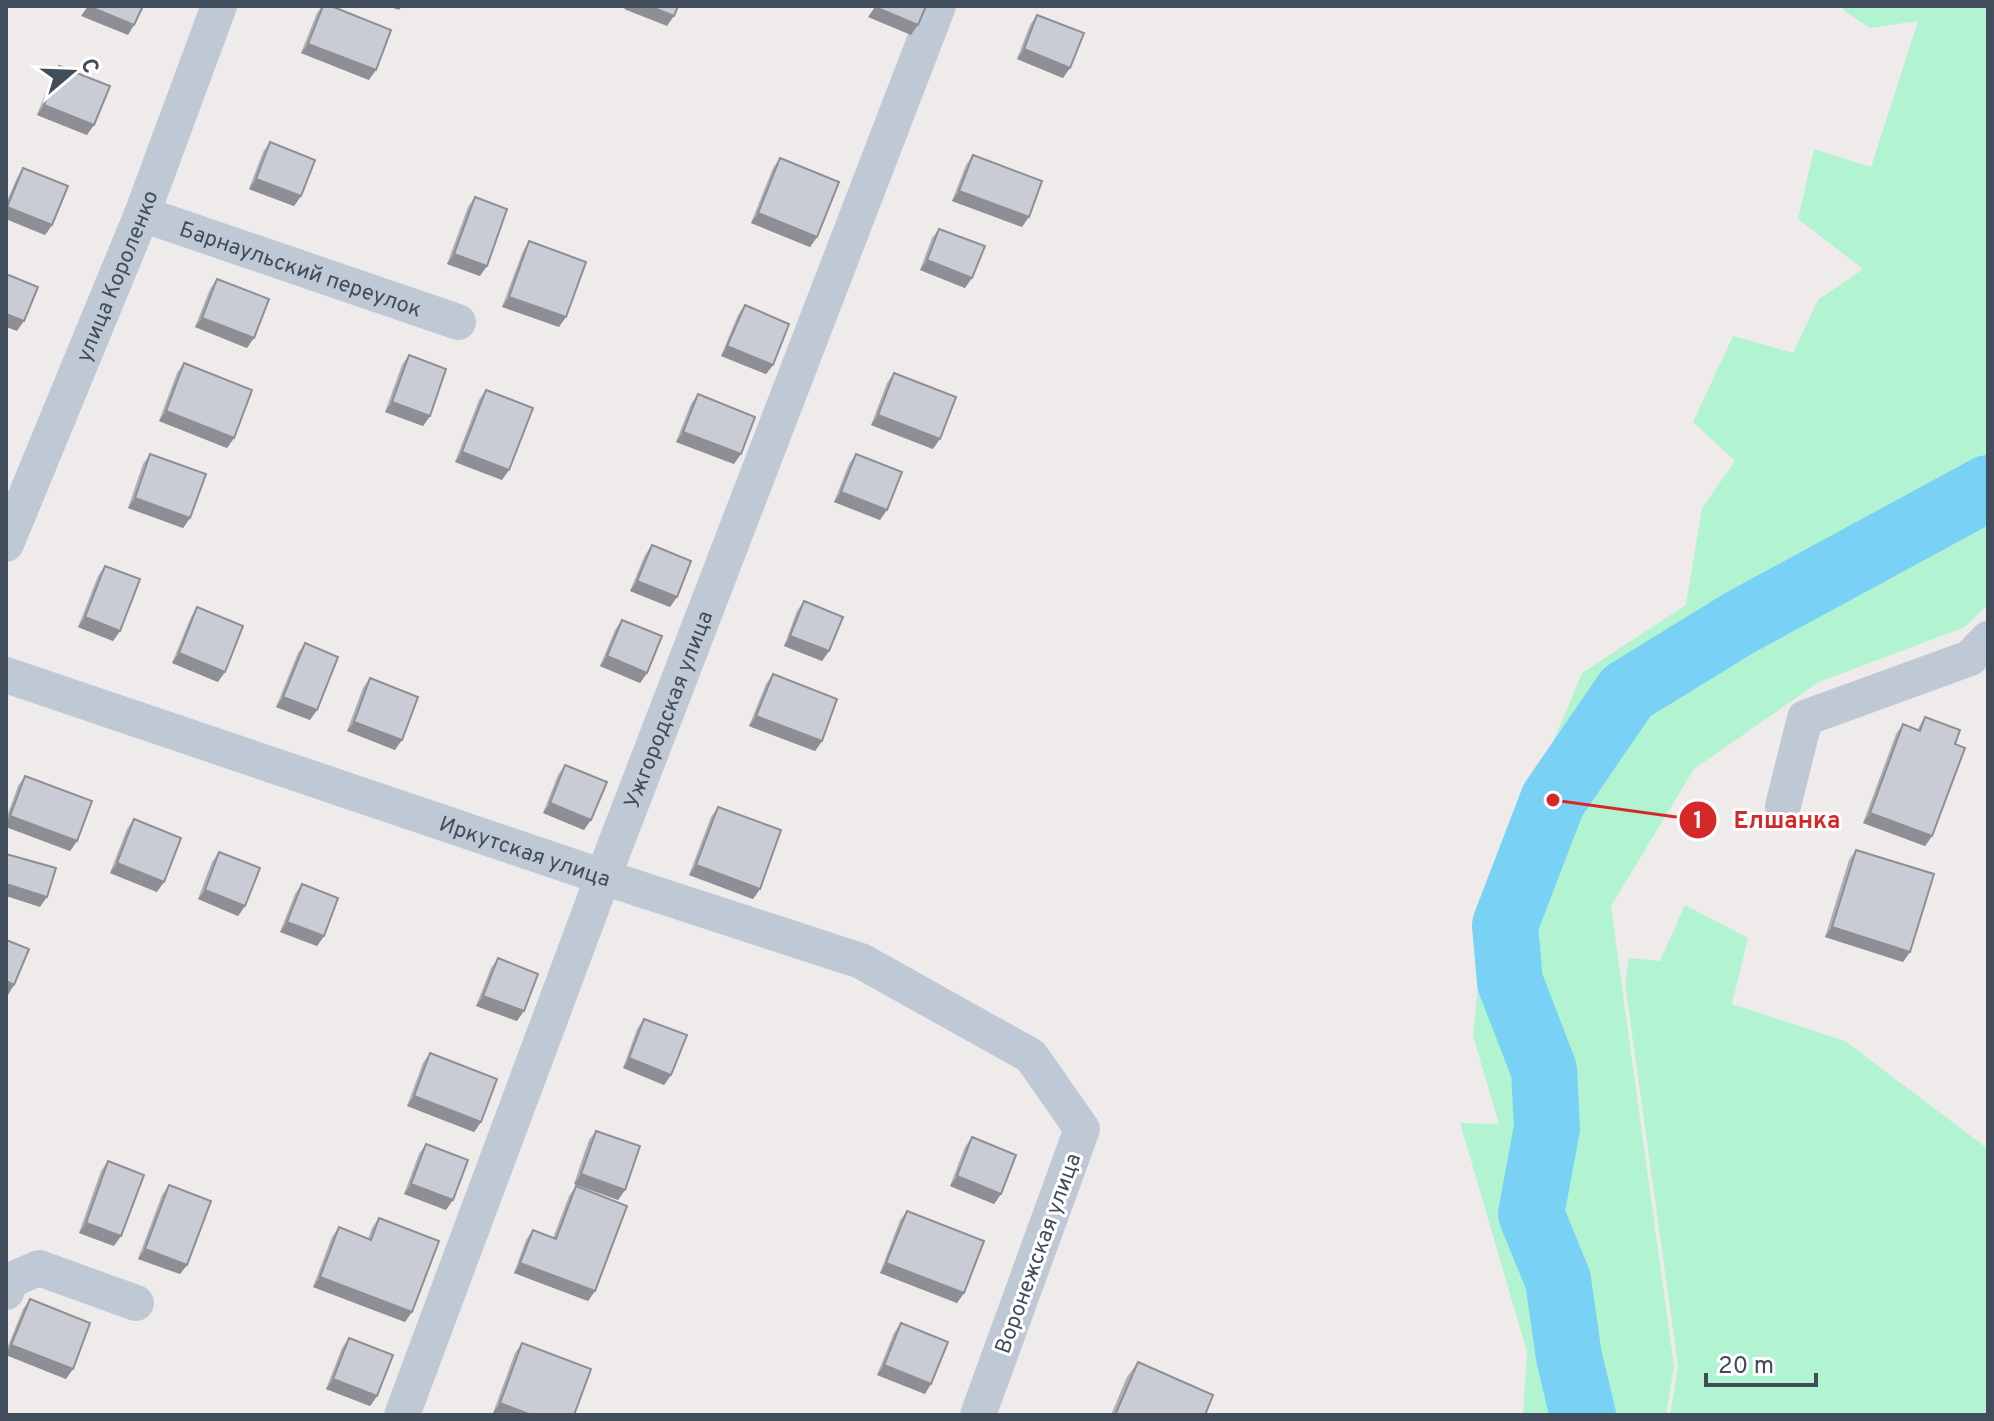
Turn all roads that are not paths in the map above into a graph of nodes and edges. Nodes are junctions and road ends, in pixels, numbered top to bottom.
1 (219, 6) edge
2 (938, 6) edge
3 (142, 214) junction
4 (458, 322) dead end
5 (6, 544) edge
6 (1988, 639) edge
7 (6, 675) edge
8 (1783, 806) dead end
9 (603, 877) junction
10 (1031, 1056) joint
11 (6, 1292) edge
12 (136, 1303) dead end
13 (402, 1415) edge
14 (978, 1415) edge

1 - 3 street, улица Короленко
2 - 9 street, Ужгородская улица
3 - 4 street, Барнаульский переулок
3 - 5 street, улица Короленко
6 - 8 street
7 - 9 street, Иркутская улица
9 - 10 street, Иркутская улица
9 - 13 street, Ужгородская улица
10 - 14 street, Воронежская улица
11 - 12 street

